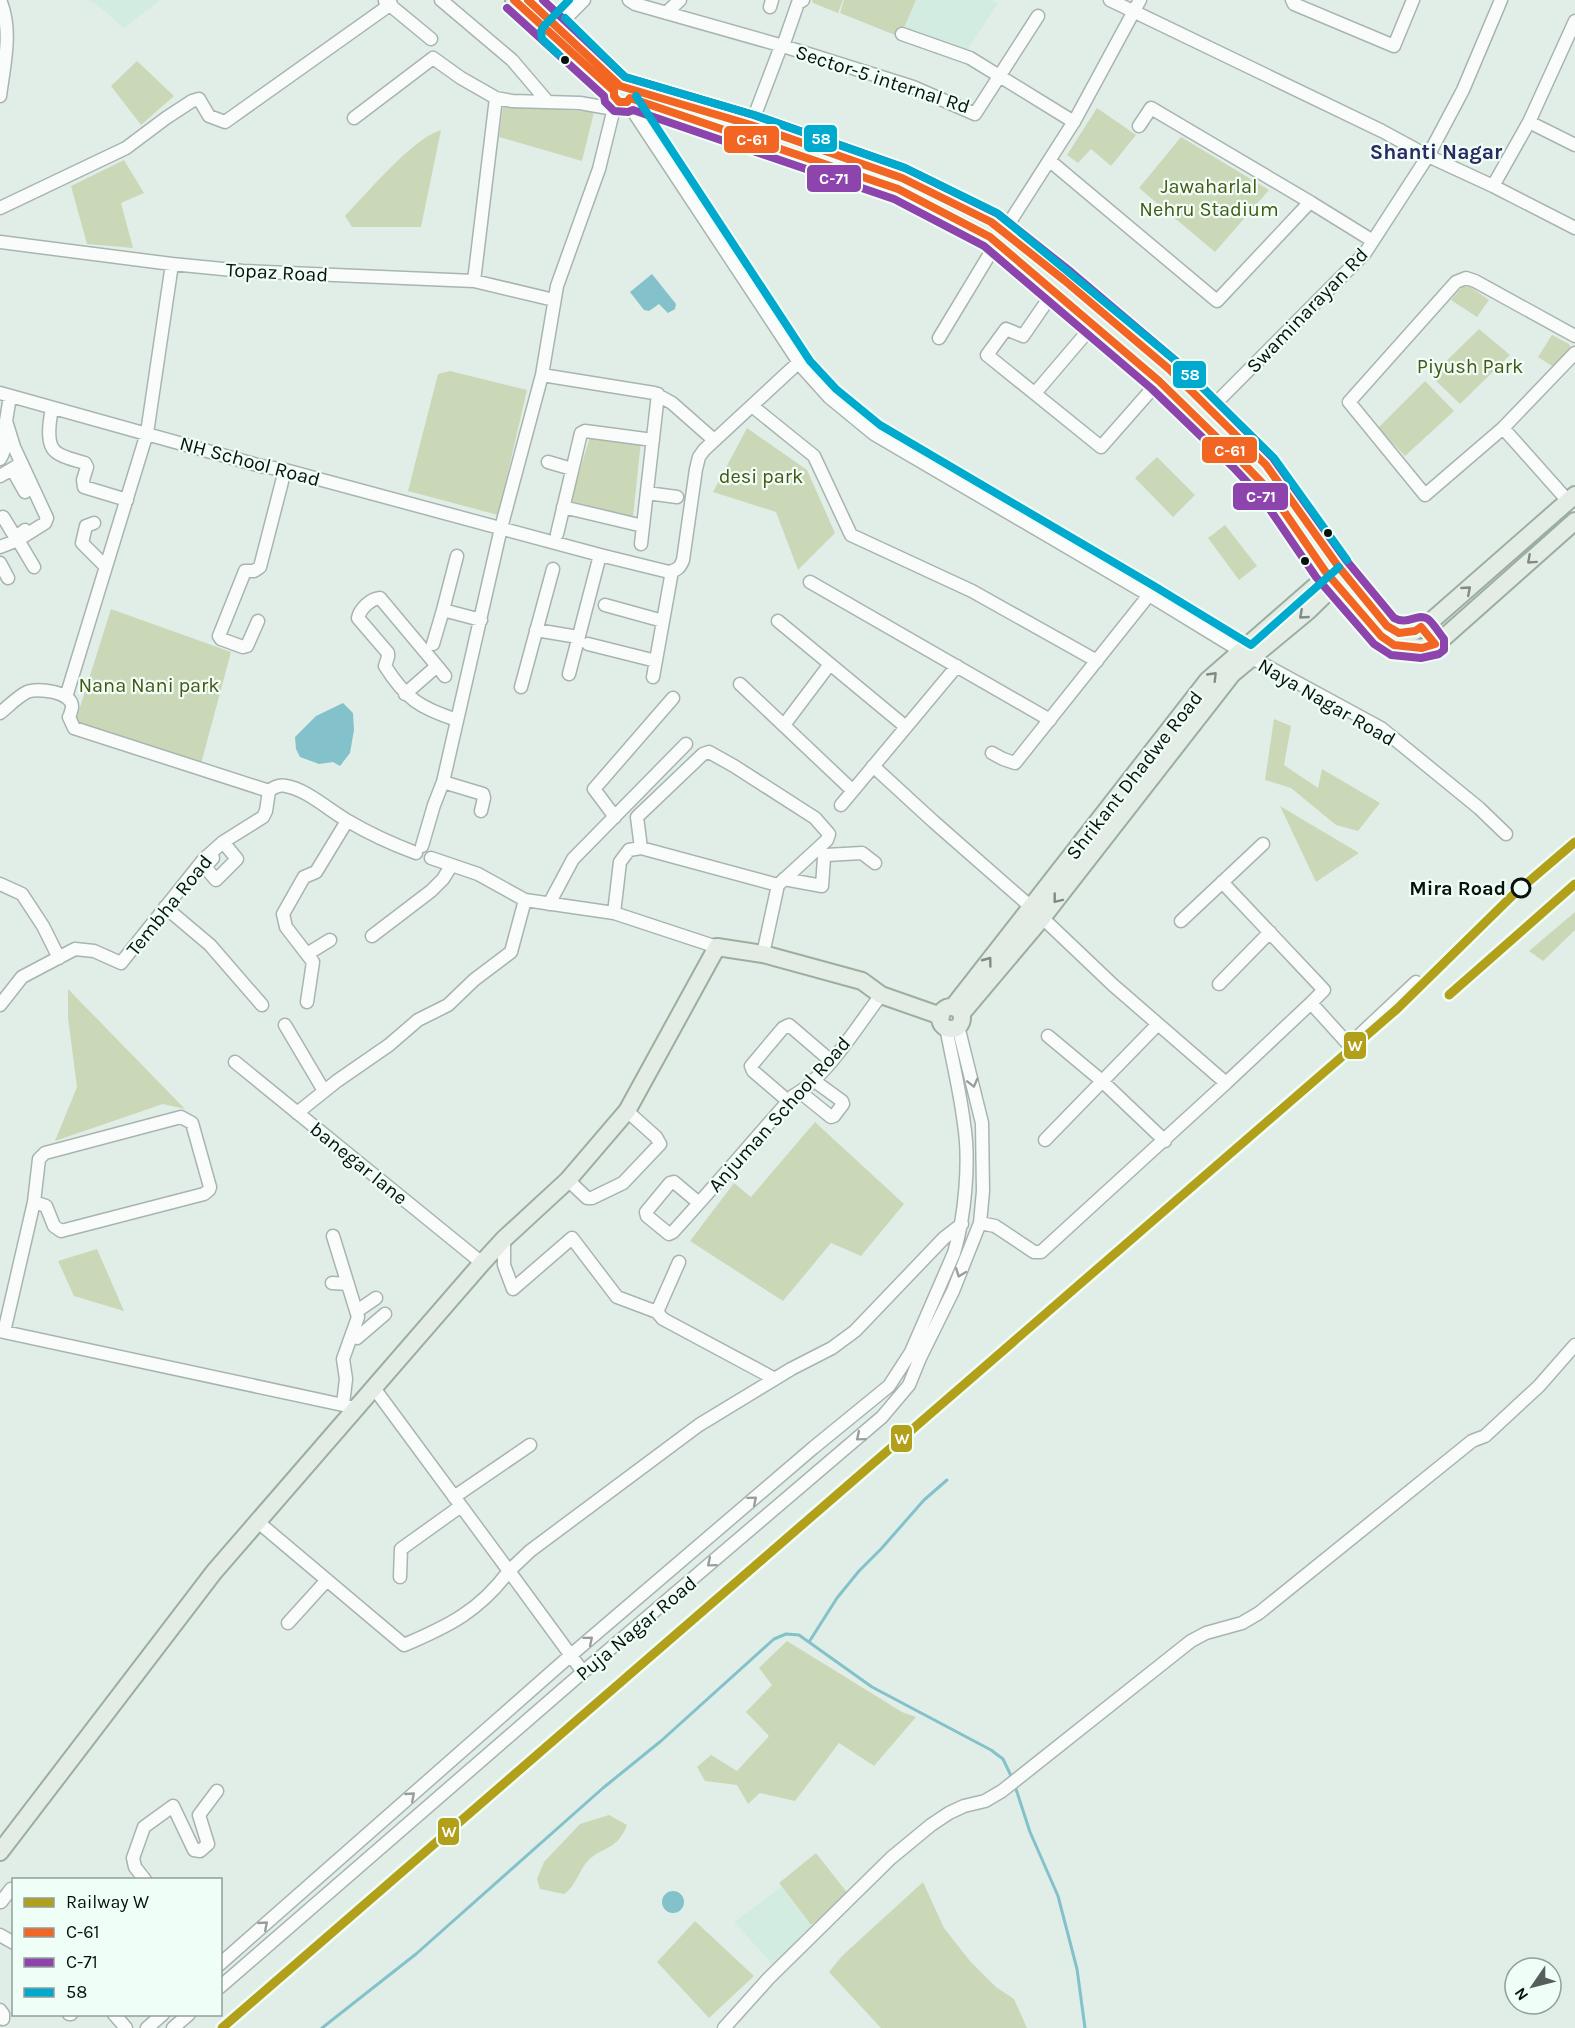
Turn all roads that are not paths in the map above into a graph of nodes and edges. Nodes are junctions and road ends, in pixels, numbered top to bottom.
1 (4, 0) edge
2 (441, 0) edge
3 (514, 0) edge
4 (528, 0) edge
5 (584, 0) edge
6 (629, 0) edge
7 (681, 0) edge
8 (1110, 0) edge
9 (1292, 0) edge
10 (1413, 0) edge
11 (1501, 0) edge
12 (796, 1) edge
13 (387, 2) edge
14 (1137, 5) edge
15 (666, 13) junction
16 (1038, 16) dead end
17 (1575, 21) edge
18 (554, 30) junction
19 (902, 34) dead end
20 (431, 39) dead end
21 (782, 46) junction
22 (999, 76) junction
23 (0, 96) edge
24 (621, 96) junction
25 (496, 98) junction
26 (547, 101) junction
27 (354, 118) dead end
28 (1074, 122) junction
29 (1529, 122) junction
30 (751, 125) junction
31 (1139, 126) dead end
32 (1575, 145) edge
33 (1428, 156) junction
34 (1050, 161) junction
35 (1493, 186) junction
36 (1310, 202) junction
37 (0, 208) edge
38 (1575, 228) edge
39 (1000, 237) junction
40 (1373, 241) junction
41 (0, 242) edge
42 (172, 264) junction
43 (474, 281) junction
44 (1054, 291) junction
45 (554, 300) junction
46 (1094, 324) junction
47 (1575, 336) edge
48 (939, 339) dead end
49 (1575, 353) edge
50 (799, 362) junction
51 (542, 375) junction
52 (1159, 381) junction
53 (1036, 392) junction
54 (658, 394) junction
55 (3, 396) edge
56 (752, 406) junction
57 (52, 408) junction
58 (1205, 415) junction
59 (0, 428) edge
60 (1503, 428) junction
61 (147, 433) junction
62 (653, 440) junction
63 (714, 440) junction
64 (0, 459) edge
65 (548, 462) dead end
66 (17, 466) junction
67 (572, 469) junction
68 (285, 470) junction
69 (0, 476) edge
70 (31, 494) junction
71 (647, 494) junction
72 (678, 497) dead end
73 (1572, 498) edge
74 (126, 500) junction
75 (563, 507) junction
76 (3, 517) dead end
77 (1575, 521) edge
78 (94, 523) dead end
79 (643, 526) junction
80 (501, 528) junction
81 (557, 534) dead end
82 (18, 540) junction
83 (641, 543) dead end
84 (0, 547) edge
85 (600, 555) junction
86 (457, 556) dead end
87 (0, 563) edge
88 (34, 567) dead end
89 (106, 567) junction
90 (553, 569) dead end
91 (672, 571) junction
92 (1335, 574) junction
93 (8, 578) dead end
94 (810, 582) dead end
95 (1149, 596) junction
96 (606, 605) dead end
97 (443, 610) junction
98 (481, 620) junction
99 (258, 621) dead end
100 (663, 621) junction
101 (777, 621) dead end
102 (536, 630) junction
103 (583, 641) junction
104 (433, 645) dead end
105 (1246, 654) junction
106 (656, 661) junction
107 (1096, 661) junction
108 (830, 664) junction
109 (957, 666) junction
110 (569, 674) dead end
111 (653, 677) dead end
112 (740, 684) dead end
113 (521, 687) dead end
114 (405, 694) junction
115 (66, 698) junction
116 (673, 698) dead end
117 (0, 713) edge
118 (457, 720) junction
119 (1050, 720) junction
120 (784, 725) junction
121 (906, 728) junction
122 (686, 744) dead end
123 (992, 753) dead end
124 (873, 766) junction
125 (443, 782) junction
126 (852, 790) junction
127 (269, 791) junction
128 (840, 805) dead end
129 (482, 812) dead end
130 (615, 818) junction
131 (347, 821) junction
132 (1506, 834) dead end
133 (1263, 844) dead end
134 (641, 848) junction
135 (419, 850) junction
136 (875, 863) dead end
137 (451, 866) junction
138 (781, 882) junction
139 (1222, 882) junction
140 (0, 884) edge
141 (16, 891) junction
142 (0, 893) edge
143 (525, 900) junction
144 (549, 904) junction
145 (165, 907) junction
146 (614, 913) junction
147 (1036, 913) junction
148 (1181, 921) dead end
149 (1269, 932) junction
150 (372, 936) dead end
151 (330, 940) dead end
152 (717, 947) junction
153 (307, 954) junction
154 (763, 954) junction
155 (59, 958) junction
156 (1416, 982) dead end
157 (1219, 984) dead end
158 (881, 995) junction
159 (307, 1002) dead end
160 (1311, 1003) junction
161 (0, 1005) edge
162 (262, 1005) dead end
163 (952, 1018) junction
164 (1158, 1024) junction
165 (285, 1025) dead end
166 (1048, 1036) dead end
167 (831, 1061) junction
168 (235, 1062) dead end
169 (813, 1080) junction
170 (1102, 1082) junction
171 (1226, 1083) junction
172 (324, 1091) junction
173 (800, 1092) junction
174 (788, 1101) junction
175 (627, 1111) junction
176 (297, 1113) junction
177 (1045, 1140) dead end
178 (1165, 1141) junction
179 (568, 1180) junction
180 (34, 1202) junction
181 (699, 1203) junction
182 (980, 1220) junction
183 (961, 1225) junction
184 (333, 1236) dead end
185 (504, 1239) junction
186 (679, 1262) dead end
187 (482, 1263) junction
188 (332, 1283) dead end
189 (348, 1284) junction
190 (376, 1298) dead end
191 (357, 1311) junction
192 (657, 1312) junction
193 (385, 1314) dead end
194 (2, 1332) edge
195 (354, 1339) junction
196 (1575, 1345) edge
197 (775, 1379) junction
198 (374, 1388) junction
199 (876, 1397) junction
200 (350, 1406) junction
201 (887, 1412) junction
202 (530, 1445) dead end
203 (458, 1501) junction
204 (258, 1522) junction
205 (509, 1571) junction
206 (400, 1577) dead end
207 (327, 1580) junction
208 (288, 1623) dead end
209 (571, 1655) junction
210 (583, 1672) junction
211 (217, 1791) dead end
212 (0, 1852) edge
213 (141, 1878) edge
214 (0, 1880) edge
215 (12, 1889) edge
216 (1, 1902) edge
217 (222, 1962) edge
218 (222, 1966) edge
219 (232, 1977) junction
220 (222, 1985) edge
221 (116, 2016) edge
222 (161, 2016) edge
223 (187, 2016) edge
224 (126, 2028) edge
225 (147, 2028) edge
226 (173, 2028) edge
227 (724, 2028) edge

1 - 23 street
2 - 26 street
3 - 18 main road
4 - 18 main road
5 - 18 street
6 - 15 street, Sector-5 internal Rd
7 - 15 street
8 - 14 street
9 - 10 street
11 - 33 street, Swaminarayan Rd
12 - 21 street, Sector-5 internal Rd
13 - 20 street
13 - 37 street
14 - 28 street
14 - 33 street
15 - 21 street, Sector-5 internal Rd
16 - 22 street, Sector-5 internal Rd
17 - 29 street
18 - 24 main road
19 - 22 street
21 - 22 street, Sector-5 internal Rd
21 - 30 street, Sector-5 internal Rd
22 - 28 street
24 - 26 street
24 - 30 main road
24 - 39 main road
24 - 45 street
24 - 50 street, Naya Nagar Road
25 - 26 street
25 - 27 street
25 - 43 street
28 - 34 street
29 - 32 street
29 - 35 street
30 - 39 main road
31 - 36 street
33 - 35 street
33 - 40 street, Swaminarayan Rd
34 - 36 street
34 - 39 street
35 - 38 street
36 - 40 street
39 - 44 main road
39 - 48 street
39 - 58 main road
40 - 58 street, Swaminarayan Rd
41 - 42 street, Topaz Road
42 - 43 street, Topaz Road
42 - 61 street
43 - 45 street, Topaz Road
44 - 46 main road
44 - 53 street
45 - 51 street
46 - 52 main road
46 - 53 street
47 - 60 street
49 - 60 street
50 - 56 street
50 - 95 street, Naya Nagar Road
51 - 54 street
51 - 80 street
52 - 53 street
52 - 58 main road
54 - 62 street
54 - 63 street
55 - 57 street, NH School Road
55 - 66 street
56 - 63 street
56 - 107 street
57 - 61 street, NH School Road
57 - 74 street
58 - 92 main road
59 - 64 street
60 - 73 street
61 - 68 street, NH School Road
61 - 74 street
62 - 67 street
62 - 71 street
63 - 91 street
65 - 67 street
66 - 69 street
66 - 70 street
67 - 75 street
68 - 80 street, NH School Road
68 - 99 street
70 - 76 street
70 - 82 street
71 - 72 street
71 - 79 street
92 -> 73 main road
74 - 89 street
75 - 79 street
75 - 81 street
77 -> 92 main road
78 - 89 street
79 - 83 street
80 - 85 street, NH School Road
80 - 98 street
82 - 84 street
82 - 88 street
85 - 91 street, NH School Road
85 - 103 street
86 - 97 street
87 - 93 street
89 - 115 street
90 - 102 street
91 - 100 street
92 - 105 main road, Shrikant Dhadwe Road
94 - 109 street
95 - 105 street, Naya Nagar Road
95 - 107 street
96 - 100 street
97 - 98 street
97 - 104 street
98 - 118 street
100 - 106 street
101 - 108 street
102 - 103 street
102 - 113 street
103 - 106 street
103 - 110 street
105 - 132 street, Naya Nagar Road
105 - 147 main road, Shrikant Dhadwe Road
106 - 111 street
107 - 119 street
108 - 120 street
108 - 121 street
109 - 119 street
109 - 121 street
112 - 120 street
114 - 114 street
114 - 118 street
115 - 117 street
115 - 127 street
116 - 130 street
118 - 125 street
119 - 123 street
120 - 126 street
121 - 124 street
122 - 130 street
124 - 126 street
124 - 147 street
125 - 129 street
125 - 135 street
126 - 128 street
127 - 131 street
127 - 145 street, Tembha Road
130 - 144 street
131 - 135 street
131 - 153 street
133 - 139 street
134 - 138 street
134 - 138 street
134 - 146 street
135 - 137 street
136 - 138 street
137 - 143 street
137 - 150 street
138 - 154 street
139 - 148 street
139 - 149 street
140 - 141 street
141 - 142 street
141 - 155 street
143 - 144 street
143 - 172 street
144 - 146 street
145 - 155 street, Tembha Road
145 - 162 street
146 - 152 street
147 - 163 main road, Shrikant Dhadwe Road
147 - 164 street
149 - 157 street
149 - 160 street
151 - 153 street
152 - 154 main road
152 - 175 main road
153 - 159 street
154 - 158 main road
155 - 161 street
156 - 160 street
158 - 163 main road
158 - 167 street, Anjuman School Road
160 - 171 street
163 -> 182 street, Puja Nagar Road
163 - 183 street, Puja Nagar Road
164 - 170 street
164 - 171 street
165 - 172 street
166 - 170 street
167 - 169 street, Anjuman School Road
167 - 174 street
168 - 176 street, banegar lane
169 - 173 street, Anjuman School Road
169 - 173 street
170 - 177 street
170 - 178 street
171 - 178 street
172 - 176 street
173 - 174 street, Anjuman School Road
174 - 181 street, Anjuman School Road
175 - 179 main road
175 - 179 street
176 - 187 street, banegar lane
178 - 182 street
179 - 185 main road
180 - 180 street
180 - 194 street
181 - 181 street, Anjuman School Road
182 - 183 street
182 -> 201 street, Puja Nagar Road
183 - 197 street
183 - 199 street, Puja Nagar Road
184 - 189 street
185 - 187 main road
185 - 192 street
186 - 192 street
187 - 198 main road
188 - 189 street
189 - 191 street
190 - 191 street
191 - 195 street
192 - 197 street
193 - 195 street
194 - 200 street
195 - 200 street
196 - 227 street
197 - 205 street
198 - 200 main road
198 - 203 street
199 - 201 street
209 -> 199 street, Puja Nagar Road
200 - 204 main road
201 -> 210 street, Puja Nagar Road
202 - 203 street
203 - 205 street
203 - 206 street
204 - 207 street
204 - 212 main road
205 - 207 street
205 - 209 street
207 - 208 street
209 - 210 street
217 -> 209 street, Puja Nagar Road
210 - 219 street, Puja Nagar Road
211 - 213 street
214 - 215 street
215 - 216 street
218 - 219 street
219 - 220 street, Puja Nagar Road
221 - 224 street
222 - 225 street
223 - 226 street

